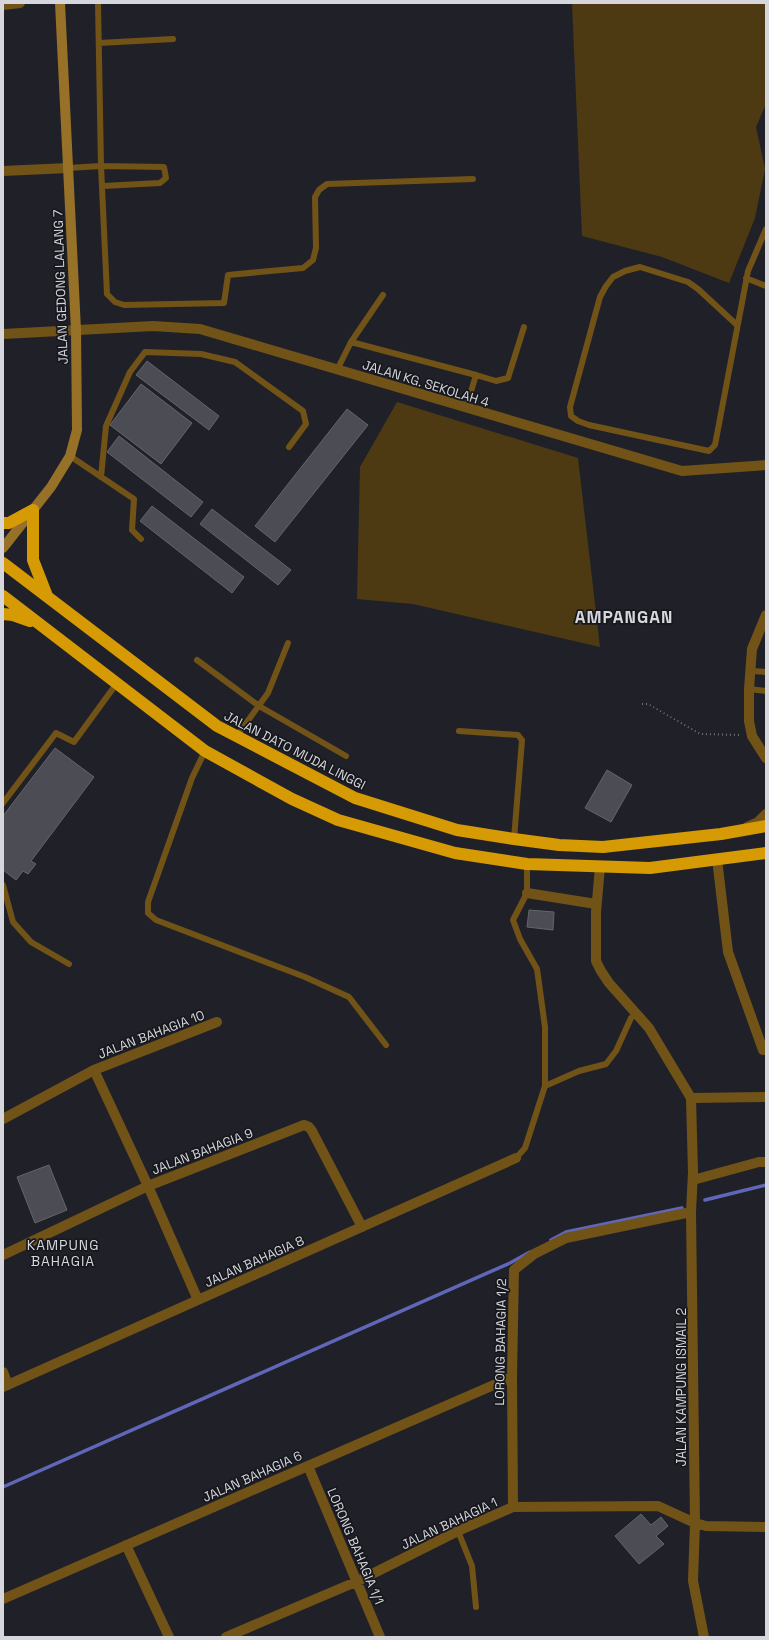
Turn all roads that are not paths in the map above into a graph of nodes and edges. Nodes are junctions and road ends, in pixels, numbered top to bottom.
1 (20, 3) edge
2 (60, 3) edge
3 (98, 3) edge
4 (3, 5) edge
5 (173, 39) dead end
6 (99, 43) junction
7 (101, 166) junction
8 (68, 168) junction
9 (3, 171) edge
10 (473, 179) dead end
11 (103, 186) junction
12 (766, 229) edge
13 (746, 278) junction
14 (766, 286) edge
15 (383, 295) dead end
16 (737, 326) junction
17 (524, 327) dead end
18 (76, 330) junction
19 (3, 334) edge
20 (351, 342) junction
21 (337, 370) junction
22 (476, 375) junction
23 (466, 408) junction
24 (289, 447) dead end
25 (70, 456) junction
26 (766, 465) edge
27 (102, 478) junction
28 (33, 510) junction
29 (3, 523) edge
30 (141, 539) dead end
31 (3, 548) edge
32 (3, 563) edge
33 (3, 596) edge
34 (47, 597) junction
35 (3, 614) edge
36 (766, 615) edge
37 (39, 624) junction
38 (288, 643) dead end
39 (197, 660) dead end
40 (751, 672) junction
41 (766, 672) edge
42 (116, 683) junction
43 (749, 689) junction
44 (766, 691) edge
45 (259, 706) junction
46 (459, 731) dead end
47 (236, 737) junction
48 (205, 751) junction
49 (346, 756) dead end
50 (766, 758) edge
51 (3, 803) edge
52 (766, 814) edge
53 (766, 826) edge
54 (736, 832) junction
55 (514, 840) junction
56 (766, 853) edge
57 (717, 859) junction
58 (527, 864) junction
59 (600, 867) junction
60 (3, 885) edge
61 (527, 893) junction
62 (596, 904) junction
63 (69, 964) dead end
64 (637, 1012) junction
65 (217, 1022) dead end
66 (386, 1045) dead end
67 (763, 1050) dead end
68 (94, 1070) junction
69 (545, 1086) junction
70 (766, 1097) edge
71 (691, 1098) junction
72 (3, 1119) edge
73 (516, 1158) joint
74 (766, 1162) edge
75 (693, 1180) junction
76 (148, 1186) junction
77 (691, 1212) junction
78 (362, 1227) junction
79 (3, 1255) edge
80 (198, 1300) junction
81 (3, 1372) edge
82 (512, 1377) junction
83 (6, 1386) edge
84 (308, 1466) junction
85 (512, 1508) junction
86 (695, 1523) junction
87 (766, 1527) edge
88 (458, 1531) junction
89 (126, 1545) junction
90 (358, 1581) junction
91 (3, 1599) edge
92 (476, 1607) dead end
93 (169, 1637) edge
94 (226, 1637) edge
95 (380, 1637) edge
96 (704, 1637) edge

1 - 4 street
2 - 8 street, JALAN GEDONG LALANG 7
3 - 6 lane
5 - 6 lane
6 - 7 lane
7 - 8 lane
7 - 11 lane
7 - 11 lane
8 - 9 street
8 - 18 street, JALAN GEDONG LALANG 7
10 - 11 lane
12 - 13 lane
13 - 14 lane
13 - 16 lane
15 - 20 lane
16 - 16 lane
17 - 22 lane
18 - 19 street, JALAN KG. SEKOLAH 4
18 - 21 street, JALAN KG. SEKOLAH 4
18 - 25 street, JALAN GEDONG LALANG 7
20 - 21 lane
20 - 22 lane
21 - 23 street, JALAN KG. SEKOLAH 4
22 - 23 lane
23 - 26 street, JALAN KG. SEKOLAH 4
24 - 27 lane
25 - 27 lane
25 - 28 street, JALAN GEDONG LALANG 7
27 - 30 lane
28 - 29 highway
28 - 31 street, JALAN GEDONG LALANG 7
28 - 34 highway
32 - 34 highway, JALAN DATO MUDA LINGGI
33 - 37 highway
34 - 47 highway, JALAN DATO MUDA LINGGI
35 - 37 highway
36 - 40 street
37 - 42 highway
38 - 45 lane
39 - 45 lane
40 - 41 lane
40 - 43 street
42 - 48 highway
42 - 51 lane
43 - 44 lane
43 - 50 street
45 - 47 lane
45 - 49 lane
46 - 55 lane
47 - 55 highway, JALAN DATO MUDA LINGGI
48 - 58 highway
48 - 66 lane
52 - 54 street
53 - 54 highway, JALAN DATO MUDA LINGGI
54 - 55 highway, JALAN DATO MUDA LINGGI
56 - 57 highway
57 - 59 highway
57 - 67 street
58 - 59 highway
58 - 61 lane
59 - 62 street
60 - 63 lane
61 - 62 street
61 - 69 lane
62 - 64 street
64 - 69 lane
64 - 71 street
65 - 68 street, JALAN BAHAGIA 10
68 - 72 street, JALAN BAHAGIA 10
68 - 76 street, JALAN BAHAGIA 10
69 - 73 lane
70 - 71 street
71 - 75 street, JALAN KAMPUNG ISMAIL 2
73 - 78 street, JALAN BAHAGIA 8
74 - 75 street
75 - 77 street, JALAN KAMPUNG ISMAIL 2
76 - 78 street, JALAN BAHAGIA 9
76 - 79 street, JALAN BAHAGIA 9
76 - 80 street, JALAN BAHAGIA 10
77 - 82 street, LORONG BAHAGIA 1/2
77 - 86 street, JALAN KAMPUNG ISMAIL 2
78 - 80 street, JALAN BAHAGIA 8
80 - 83 street, JALAN BAHAGIA 8
81 - 83 street
82 - 84 street, JALAN BAHAGIA 6
82 - 85 street, LORONG BAHAGIA 1/2
84 - 89 street, JALAN BAHAGIA 6
84 - 90 street, LORONG BAHAGIA 1/1
85 - 86 street, JALAN BAHAGIA 1
85 - 88 street, JALAN BAHAGIA 1
86 - 87 street
86 - 96 street, JALAN KAMPUNG ISMAIL 2
88 - 90 street, JALAN BAHAGIA 1
88 - 92 lane
89 - 91 street, JALAN BAHAGIA 6
89 - 93 street
90 - 94 street, JALAN BAHAGIA 1
90 - 95 street, LORONG BAHAGIA 1/1

